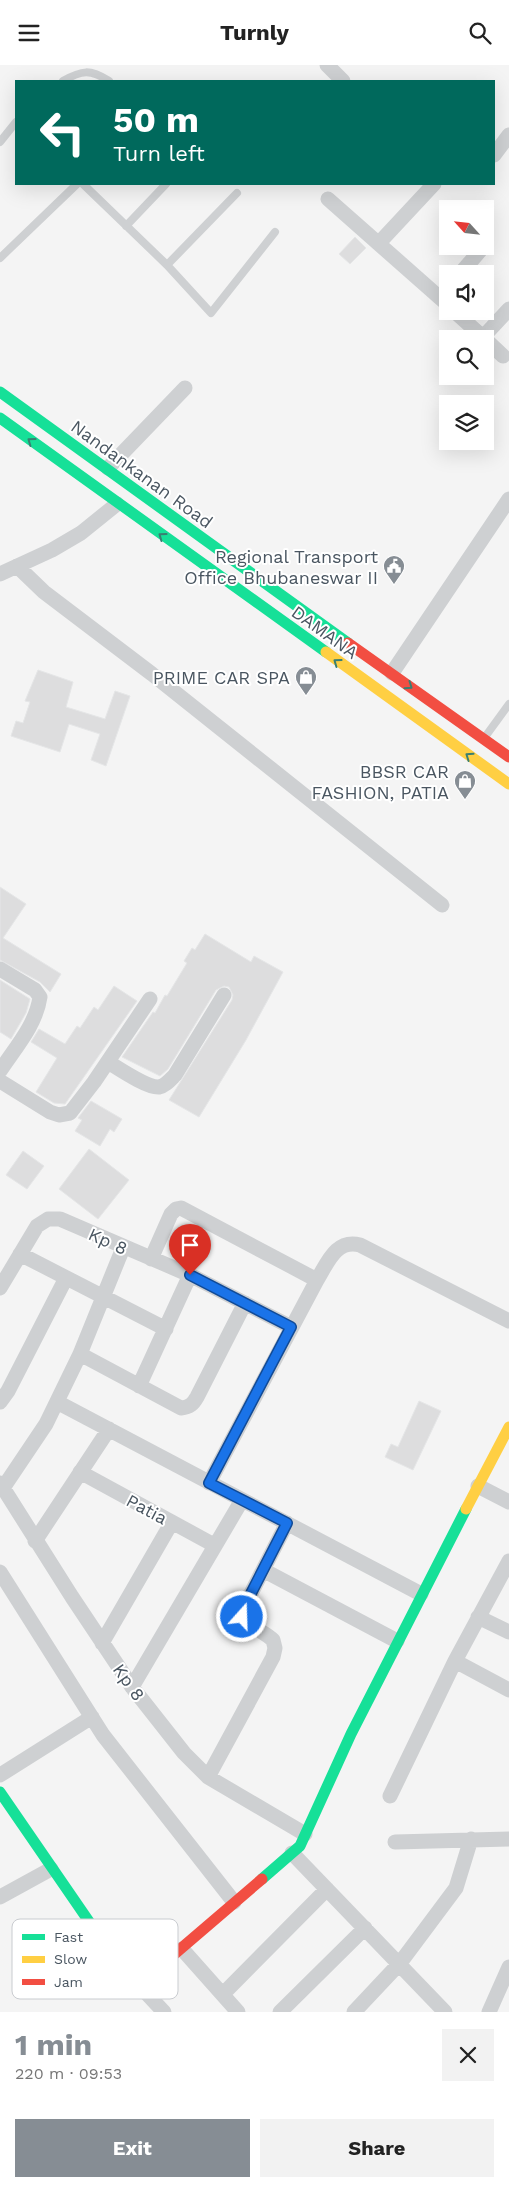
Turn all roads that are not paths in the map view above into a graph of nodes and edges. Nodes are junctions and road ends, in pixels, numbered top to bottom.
1 (327, 65) edge
2 (65, 80) edge
3 (107, 80) edge
4 (342, 80) edge
5 (15, 123) edge
6 (509, 135) edge
7 (0, 142) edge
8 (495, 154) edge
9 (76, 185) edge
10 (84, 185) edge
11 (165, 185) edge
12 (433, 185) edge
13 (237, 193) dead end
14 (328, 199) dead end
15 (126, 226) junction
16 (275, 232) dead end
17 (379, 243) junction
18 (477, 255) edge
19 (0, 257) edge
20 (167, 265) junction
21 (468, 265) edge
22 (439, 292) edge
23 (509, 309) edge
24 (464, 320) edge
25 (475, 330) edge
26 (491, 330) edge
27 (494, 347) edge
28 (503, 356) dead end
29 (185, 388) dead end
30 (0, 392) edge
31 (0, 418) edge
32 (108, 468) junction
33 (509, 499) edge
34 (117, 504) junction
35 (17, 567) junction
36 (0, 574) edge
37 (392, 673) junction
38 (509, 704) edge
39 (483, 739) junction
40 (509, 757) edge
41 (509, 784) edge
42 (442, 905) dead end
43 (0, 969) edge
44 (224, 995) dead end
45 (150, 999) dead end
46 (108, 1062) junction
47 (0, 1071) edge
48 (0, 1081) edge
49 (123, 1248) junction
50 (20, 1254) junction
51 (151, 1259) junction
52 (190, 1275) junction
53 (66, 1278) junction
54 (317, 1280) junction
55 (0, 1288) edge
56 (102, 1296) junction
57 (244, 1303) junction
58 (509, 1321) edge
59 (291, 1327) junction
60 (166, 1329) junction
61 (80, 1354) junction
62 (139, 1386) junction
63 (0, 1402) edge
64 (57, 1402) junction
65 (109, 1429) junction
66 (508, 1432) edge
67 (80, 1472) junction
68 (209, 1483) junction
69 (478, 1485) junction
70 (2, 1486) edge
71 (242, 1500) junction
72 (509, 1502) edge
73 (172, 1522) junction
74 (287, 1523) junction
75 (35, 1541) junction
76 (214, 1545) junction
77 (507, 1568) edge
78 (263, 1571) junction
79 (0, 1572) edge
80 (421, 1594) junction
81 (478, 1617) junction
82 (509, 1632) edge
83 (398, 1641) junction
84 (102, 1643) junction
85 (454, 1661) junction
86 (132, 1687) junction
87 (509, 1690) edge
88 (92, 1717) junction
89 (0, 1775) edge
90 (208, 1777) junction
91 (0, 1792) edge
92 (390, 1796) dead end
93 (306, 1834) junction
94 (471, 1839) junction
95 (509, 1839) edge
96 (395, 1842) dead end
97 (292, 1853) junction
98 (50, 1869) junction
99 (327, 1889) junction
100 (0, 1897) edge
101 (234, 1902) junction
102 (86, 1919) edge
103 (365, 1927) junction
104 (182, 1949) junction
105 (178, 1952) edge
106 (400, 1963) junction
107 (509, 1967) edge
108 (223, 1994) junction
109 (503, 1994) edge
110 (152, 1999) edge
111 (357, 2011) edge
112 (164, 2012) edge
113 (238, 2012) edge
114 (280, 2012) edge
115 (445, 2012) edge
116 (489, 2012) edge

1 - 4 street
2 - 3 lane
5 - 7 lane
6 - 8 street
9 - 19 lane
10 - 15 lane
11 - 15 lane
12 - 17 street
13 - 20 lane
14 - 17 street
15 - 20 lane
16 - 20 lane
17 - 22 street
18 - 21 street
23 - 26 street
24 - 25 street
27 - 28 street
29 - 32 street
30 - 32 main road, Nandankanan Road
34 -> 31 main road, DAMANA
32 - 37 main road, Nandankanan Road
33 - 37 street
34 - 35 street
41 -> 34 main road, DAMANA
35 - 36 street
35 - 42 street
37 -> 39 main road, Nandankanan Road
38 - 39 lane
39 - 40 main road, Nandankanan Road
43 - 47 street
44 - 46 street
45 - 46 street
46 - 48 street
49 - 50 street, Kp 8
49 - 51 street, Kp 8
49 - 56 street
50 - 53 street
50 - 55 street, Kp 8
51 - 52 street, Kp 8
51 - 54 street
52 - 57 street, Kp 8
52 - 60 street
53 - 56 street
53 - 63 street
54 - 58 street
54 - 59 street
56 - 60 street
56 - 61 street
57 - 59 street, Kp 8
57 - 62 street
59 - 68 street
60 - 62 street
61 - 62 street
61 - 64 street
64 - 65 street
64 - 70 street
65 - 67 street
65 - 68 street
66 - 69 main road
67 - 73 street, Patia
67 - 75 street
68 - 71 street
69 - 72 street
69 - 80 main road
70 - 75 street, Kp 8
71 - 74 street
71 - 76 street
73 - 76 street, Patia
73 - 84 street
74 - 78 street
74 - 80 street
75 - 84 street, Kp 8
76 - 86 street
77 - 81 street
78 - 83 street
78 - 90 street
79 - 88 street
80 - 83 main road
81 - 82 street
81 - 85 street
83 - 93 main road
84 - 86 street, Kp 8
85 - 87 street
85 - 92 street
86 - 90 street, Kp 8
88 - 89 street
88 - 101 street
90 - 93 street, Kp 8
91 - 98 main road
93 - 97 main road
94 - 95 street
94 - 96 street
94 - 106 street
97 - 99 street
97 - 101 main road
98 - 100 street
98 - 102 main road
99 - 103 street
99 - 108 street
101 - 104 main road
103 - 106 street
103 - 114 street
104 - 105 main road
104 - 108 street
106 - 111 street
106 - 115 street
107 - 109 street
108 - 113 street
109 - 116 street
110 - 112 street

